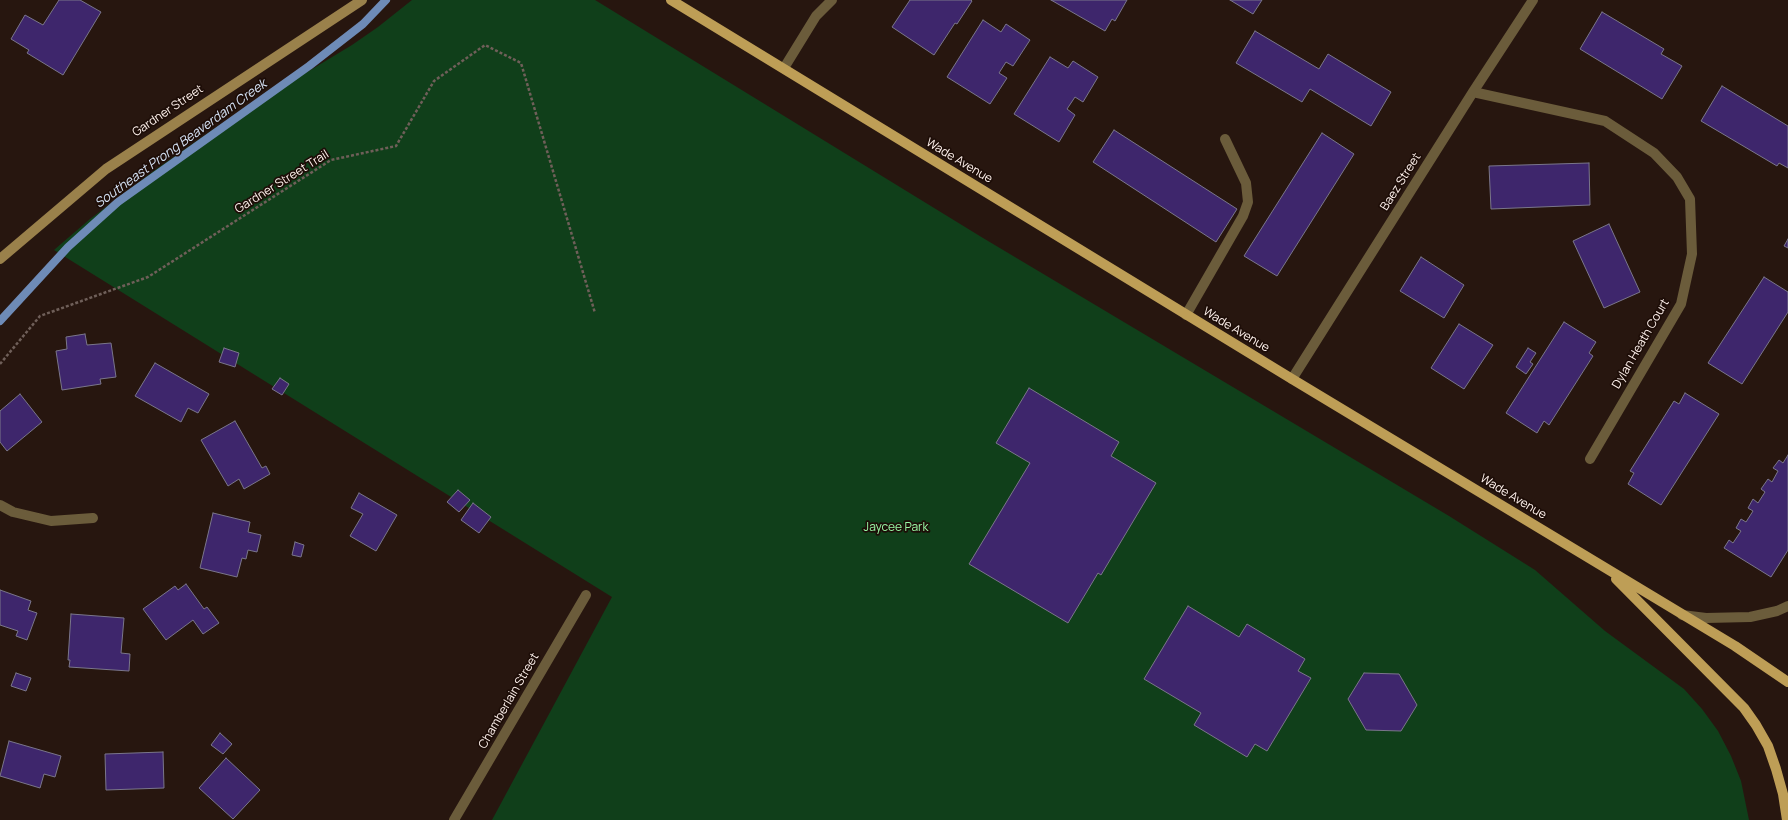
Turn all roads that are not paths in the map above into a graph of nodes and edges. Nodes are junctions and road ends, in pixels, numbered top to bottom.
1 (362, 0) edge
2 (671, 0) edge
3 (832, 0) edge
4 (1533, 0) edge
5 (784, 68) junction
6 (1473, 92) junction
7 (1225, 139) dead end
8 (0, 259) edge
9 (1186, 315) junction
10 (1292, 380) junction
11 (1590, 459) dead end
12 (0, 505) edge
13 (93, 518) dead end
14 (1605, 568) junction
15 (586, 594) dead end
16 (1788, 606) edge
17 (1682, 615) junction
18 (1788, 682) edge
19 (454, 820) edge
20 (1787, 820) edge

1 - 8 street, Gardner Street
2 - 5 main road, Wade Avenue
3 - 5 street
4 - 6 street, Baez Street
5 - 9 main road, Wade Avenue
6 - 10 street, Baez Street
6 - 11 street, Dylan Heath Court
7 - 9 street
9 - 10 main road, Wade Avenue
10 - 14 main road, Wade Avenue
12 - 13 street
14 - 17 main road, Wade Avenue
14 - 20 main road
15 - 19 street, Chamberlain Street
16 - 17 street
17 - 18 main road, Wade Avenue

